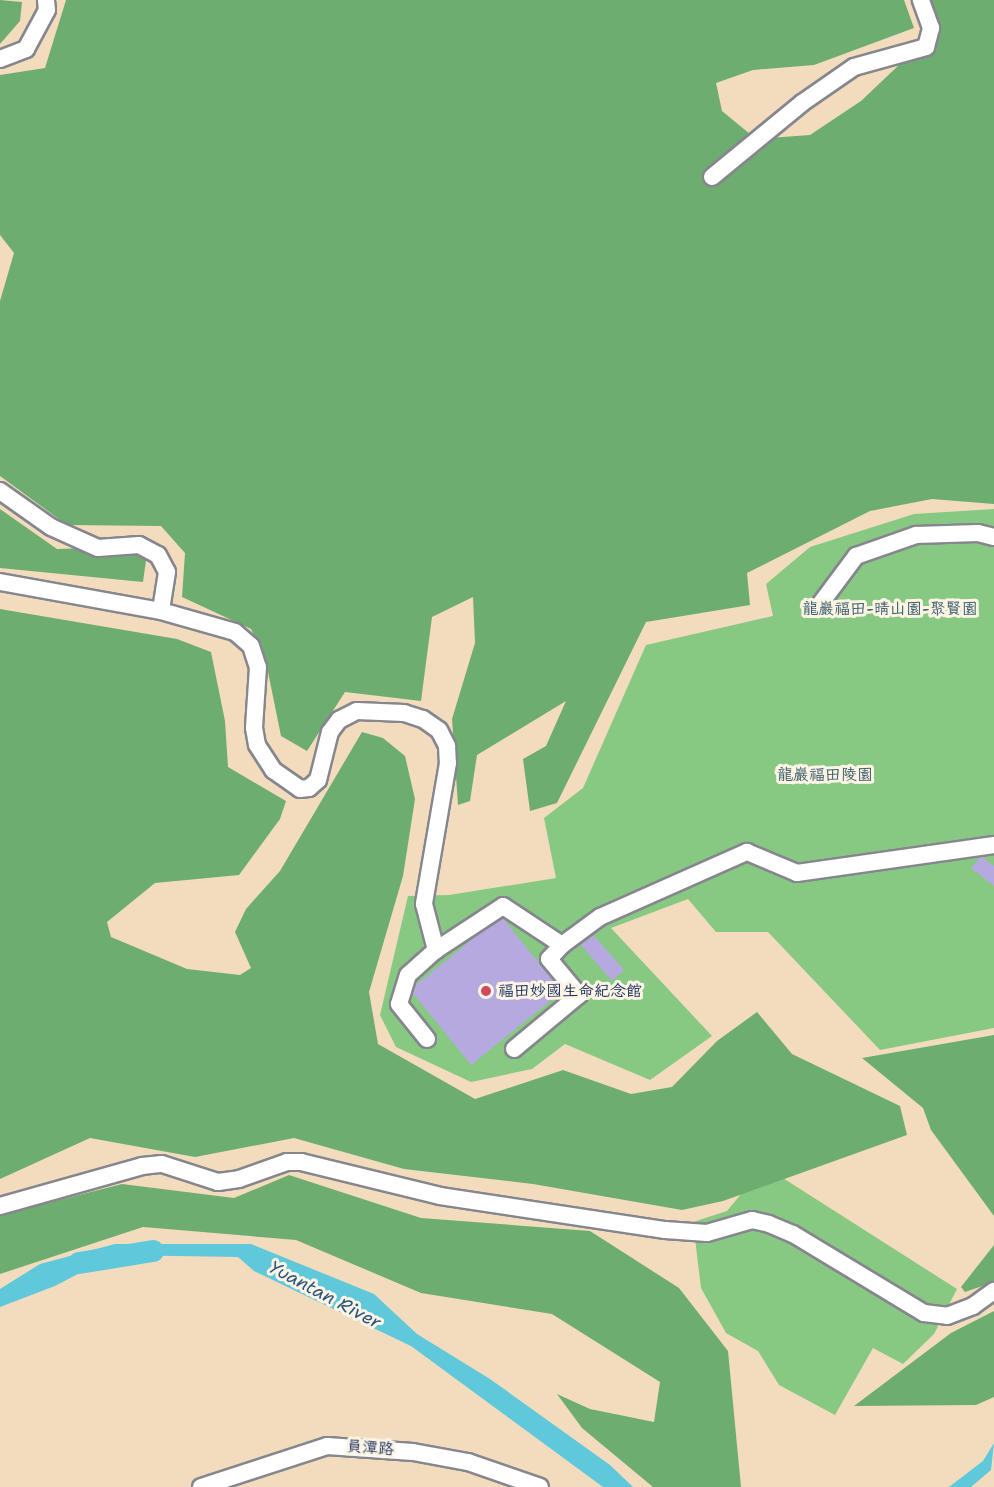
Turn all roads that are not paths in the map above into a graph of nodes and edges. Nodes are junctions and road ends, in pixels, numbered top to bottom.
1 (46, 0) edge
2 (921, 0) edge
3 (0, 59) edge
4 (712, 177) dead end
5 (0, 491) edge
6 (994, 537) edge
7 (0, 582) edge
8 (818, 607) dead end
9 (161, 611) junction
10 (994, 845) edge
11 (562, 945) junction
12 (436, 950) junction
13 (427, 1039) dead end
14 (514, 1049) dead end
15 (0, 1206) edge
16 (994, 1292) edge
17 (201, 1487) edge
18 (540, 1487) edge

1 - 3 street
2 - 4 street
5 - 9 street
6 - 8 street
7 - 9 street
9 - 12 street
10 - 11 street
11 - 12 street
11 - 14 street
12 - 13 street
15 - 16 street
17 - 18 street, 員潭路

